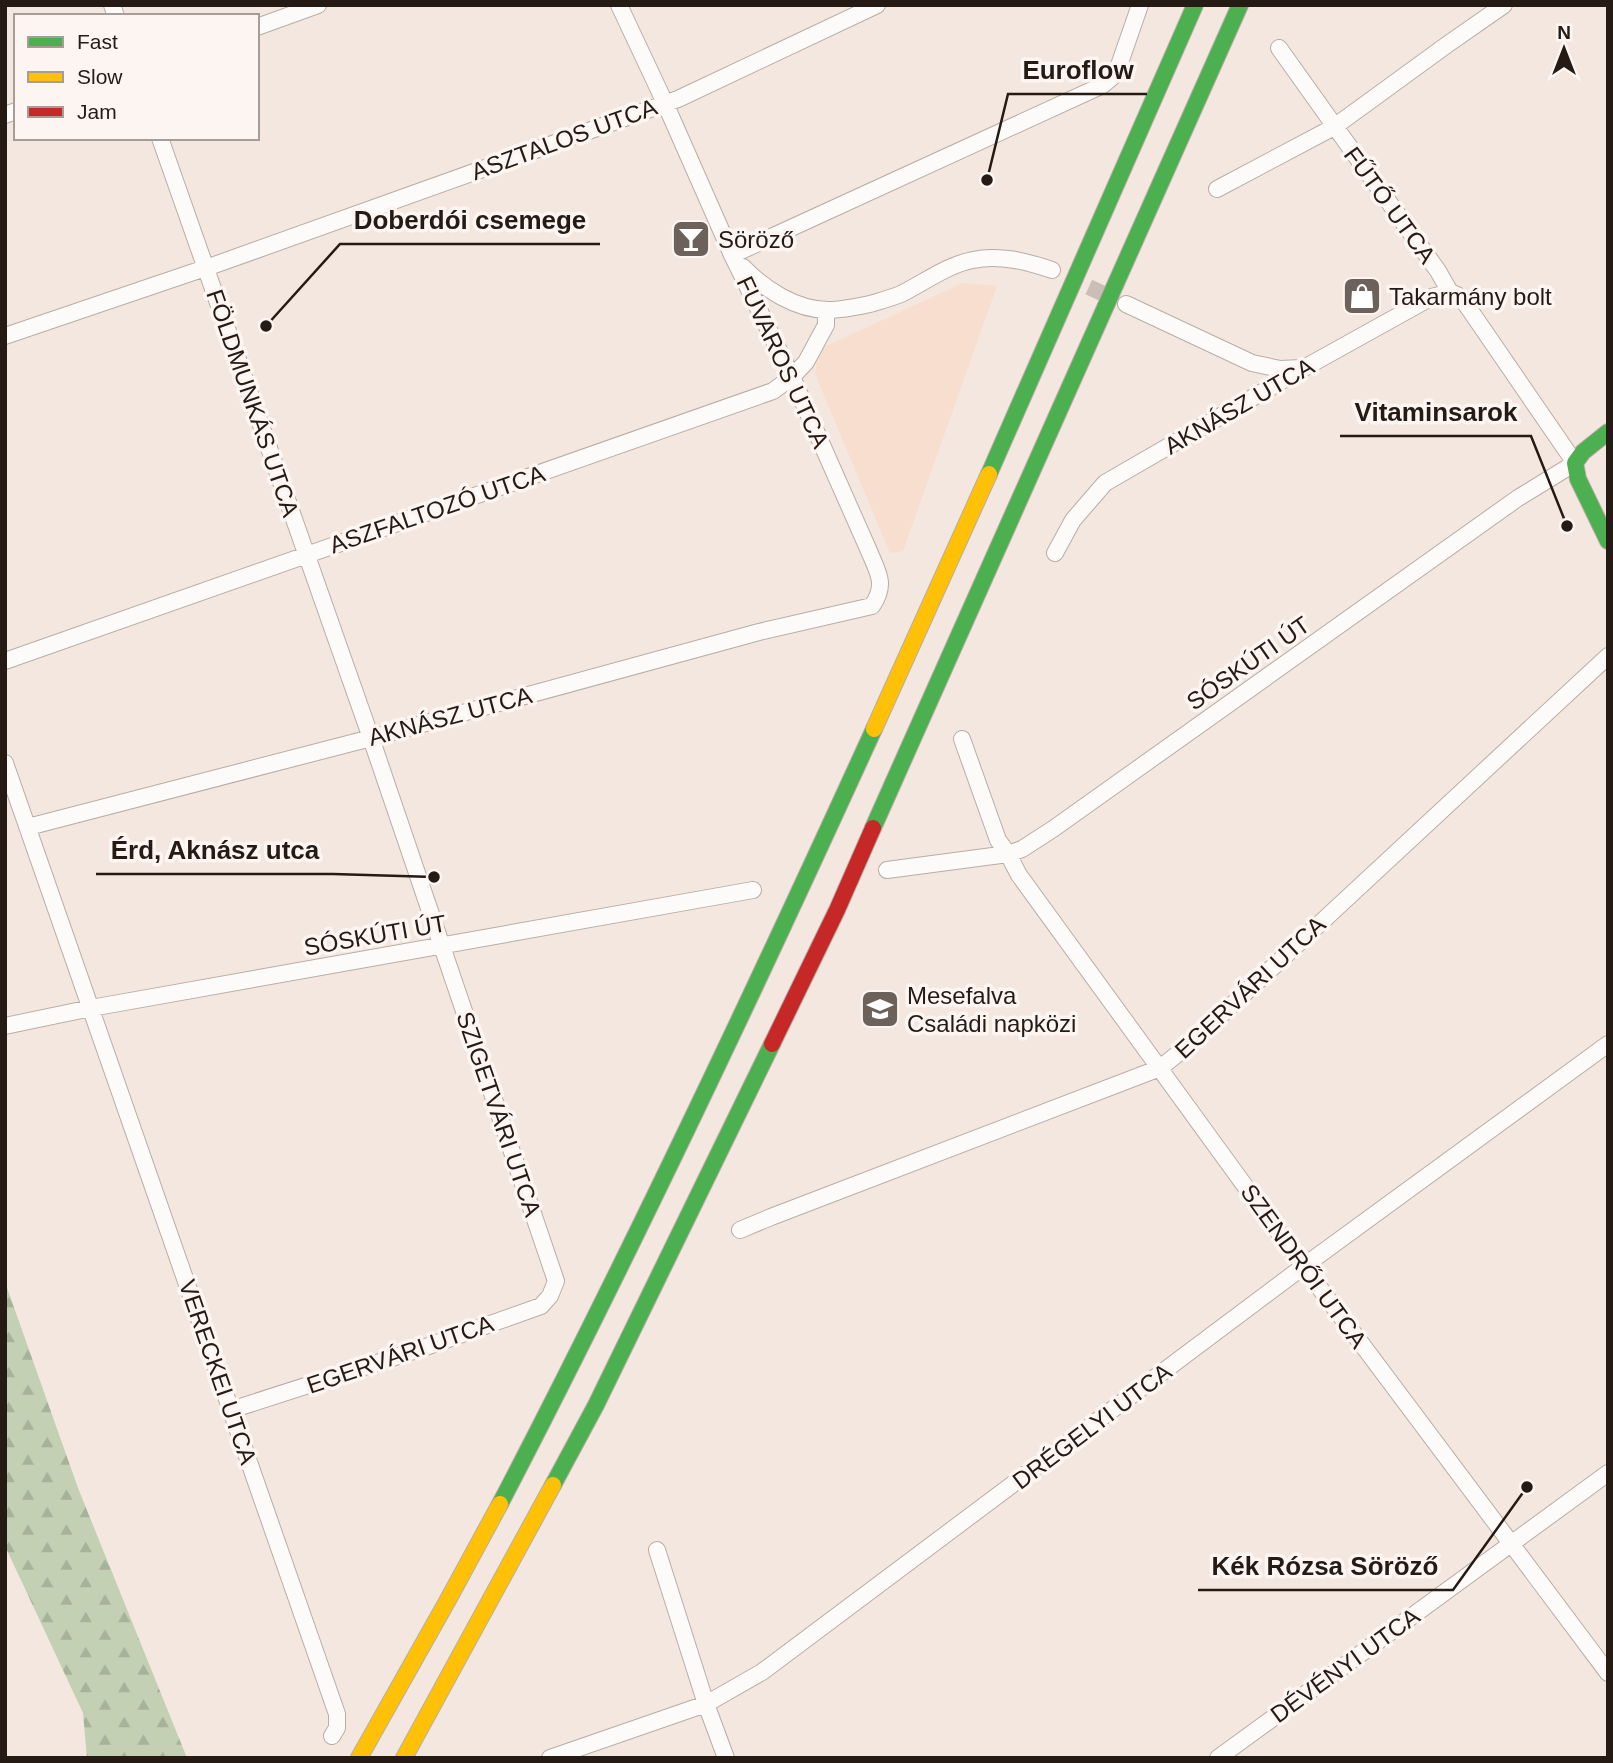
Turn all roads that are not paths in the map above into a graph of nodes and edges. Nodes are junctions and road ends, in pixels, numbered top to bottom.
1 (318, 5) edge
2 (619, 5) edge
3 (877, 5) edge
4 (1140, 5) edge
5 (1195, 5) edge
6 (1240, 5) edge
7 (1504, 5) edge
8 (259, 26) edge
9 (1279, 48) dead end
10 (665, 103) junction
11 (1334, 127) junction
12 (161, 140) edge
13 (1217, 188) dead end
14 (732, 255) junction
15 (206, 267) junction
16 (1052, 270) tunnel mouth
17 (1450, 292) junction
18 (1125, 304) tunnel mouth
19 (826, 310) junction
20 (5, 336) edge
21 (1304, 368) junction
22 (792, 377) junction
23 (1608, 432) edge
24 (1575, 463) junction
25 (1608, 541) edge
26 (1055, 553) dead end
27 (305, 555) junction
28 (872, 606) joint
29 (1608, 656) edge
30 (5, 661) edge
31 (371, 738) junction
32 (962, 739) dead end
33 (5, 763) edge
34 (28, 827) junction
35 (1008, 854) junction
36 (887, 870) dead end
37 (753, 890) dead end
38 (443, 946) junction
39 (91, 1008) junction
40 (5, 1026) edge
41 (1608, 1044) edge
42 (1160, 1068) junction
43 (740, 1230) dead end
44 (1304, 1266) junction
45 (556, 1281) joint
46 (232, 1410) junction
47 (1608, 1473) edge
48 (1507, 1539) junction
49 (657, 1550) dead end
50 (1608, 1673) edge
51 (706, 1704) junction
52 (332, 1736) dead end
53 (359, 1758) edge
54 (404, 1758) edge
55 (550, 1758) edge
56 (726, 1758) edge
57 (1218, 1758) edge

1 - 8 street
2 - 10 street, FUVAROS UTCA
3 - 10 street, ASZTALOS UTCA
4 - 14 street
5 - 53 main road
6 - 54 main road
7 - 11 street
9 - 11 street, FŰTŐ UTCA
10 - 14 street, FUVAROS UTCA
10 - 15 street, ASZTALOS UTCA
11 - 13 street
11 - 17 street, FŰTŐ UTCA
12 - 15 street, FÖLDMUNKÁS UTCA
14 - 19 street
14 - 22 street, FUVAROS UTCA
15 - 20 street, ASZTALOS UTCA
15 - 27 street, FÖLDMUNKÁS UTCA
16 - 19 street
17 - 21 street, AKNÁSZ UTCA
17 - 24 street, FŰTŐ UTCA
18 - 21 street
19 - 22 street, ASZFALTOZÓ UTCA
21 - 26 street, AKNÁSZ UTCA
22 - 27 street, ASZFALTOZÓ UTCA
22 - 28 street, FUVAROS UTCA
23 - 24 main road, SÓSKÚTI ÚT
24 - 25 main road
24 - 35 street, SÓSKÚTI ÚT
27 - 30 street, ASZFALTOZÓ UTCA
27 - 31 street, FÖLDMUNKÁS UTCA
28 - 31 street, AKNÁSZ UTCA
29 - 42 street, EGERVÁRI UTCA
31 - 34 street, AKNÁSZ UTCA
31 - 38 street, FÖLDMUNKÁS UTCA
32 - 35 street
33 - 34 street, VERECKEI UTCA
34 - 39 street, VERECKEI UTCA
35 - 36 street, SÓSKÚTI ÚT
35 - 42 street, SZENDRŐI UTCA
37 - 38 street, SÓSKÚTI ÚT
38 - 39 street, SÓSKÚTI ÚT
38 - 45 street, SZIGETVÁRI UTCA
39 - 40 street, SÓSKÚTI ÚT
39 - 46 street, VERECKEI UTCA
41 - 44 street, DRÉGELYI UTCA
42 - 43 street, EGERVÁRI UTCA
42 - 44 street, SZENDRŐI UTCA
44 - 48 street, SZENDRŐI UTCA
44 - 51 street, DRÉGELYI UTCA
45 - 46 street, EGERVÁRI UTCA
46 - 52 street, VERECKEI UTCA
47 - 48 street, DÉVÉNYI UTCA
48 - 50 street, SZENDRŐI UTCA
48 - 57 street, DÉVÉNYI UTCA
49 - 51 street
51 - 55 street, DRÉGELYI UTCA
51 - 56 street

